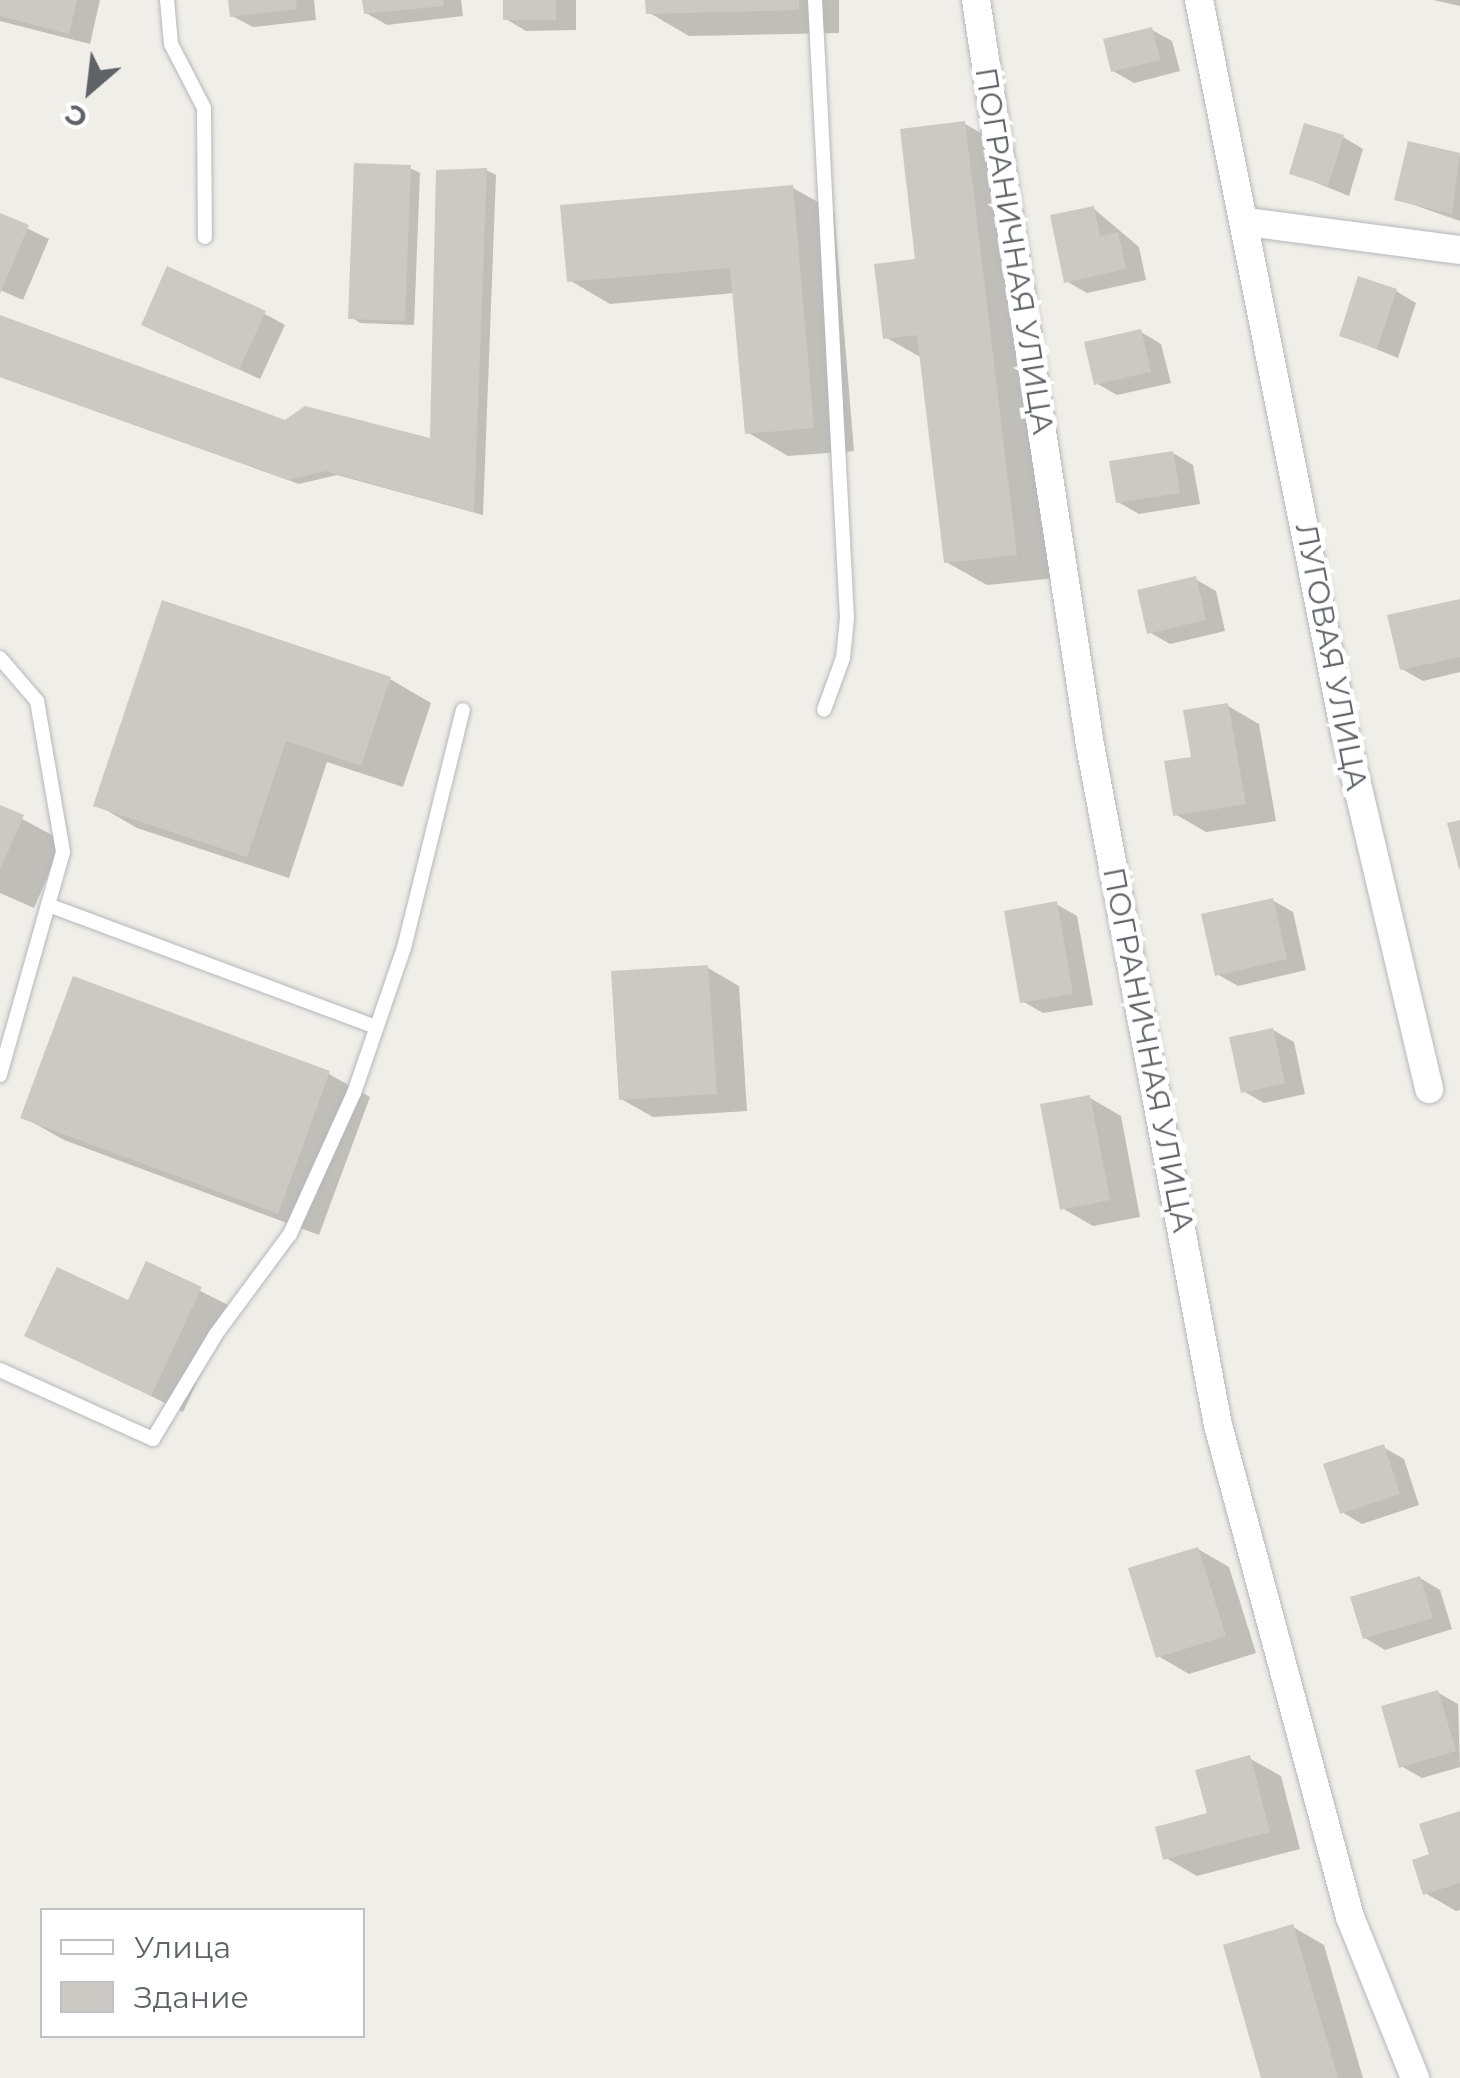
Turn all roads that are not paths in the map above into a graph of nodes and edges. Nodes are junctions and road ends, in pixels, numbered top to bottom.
1 (167, 0) edge
2 (815, 0) edge
3 (976, 0) edge
4 (1199, 0) edge
5 (1246, 222) junction
6 (204, 237) dead end
7 (1460, 250) edge
8 (0, 658) edge
9 (464, 710) dead end
10 (824, 710) dead end
11 (48, 905) junction
12 (376, 1027) junction
13 (0, 1076) edge
14 (1429, 1089) dead end
15 (0, 1370) edge
16 (1414, 2078) edge

1 - 6 lane
2 - 10 lane
3 - 16 street, ПОГРАНИЧНАЯ УЛИЦА
4 - 5 street, ЛУГОВАЯ УЛИЦА
5 - 7 street
5 - 14 street, ЛУГОВАЯ УЛИЦА
8 - 11 lane
9 - 12 lane
11 - 12 lane
11 - 13 lane
12 - 15 lane

